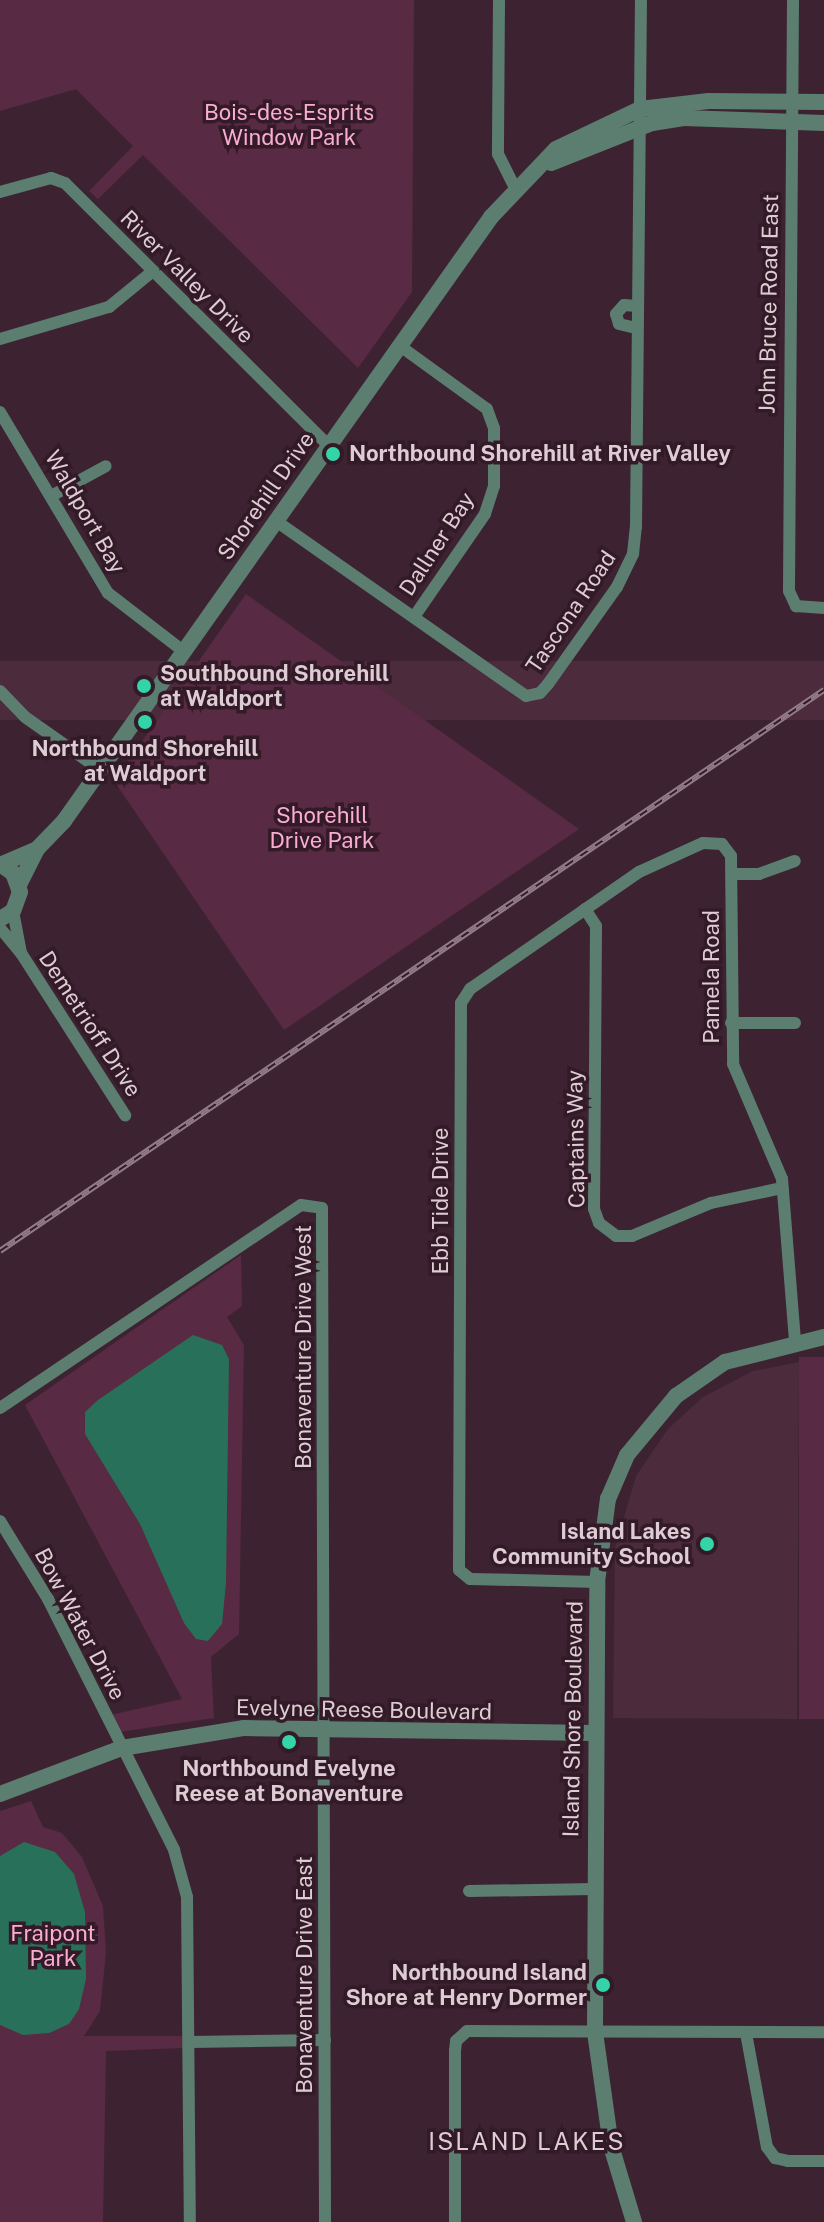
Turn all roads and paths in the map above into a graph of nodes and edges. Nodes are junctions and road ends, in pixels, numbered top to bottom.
1 (499, 0) edge
2 (641, 0) edge
3 (793, 0) edge
4 (793, 100) junction
5 (824, 102) edge
6 (640, 118) junction
7 (792, 121) junction
8 (824, 123) edge
9 (516, 190) junction
10 (0, 192) edge
11 (153, 271) junction
12 (637, 306) junction
13 (637, 328) junction
14 (0, 339) edge
15 (400, 346) junction
16 (0, 412) edge
17 (329, 446) junction
18 (106, 466) dead end
19 (53, 495) junction
20 (276, 521) junction
21 (824, 608) edge
22 (414, 617) junction
23 (183, 651) junction
24 (0, 691) edge
25 (99, 769) junction
26 (722, 844) joint
27 (37, 849) junction
28 (795, 861) dead end
29 (1, 864) edge
30 (732, 874) junction
31 (19, 885) junction
32 (585, 909) junction
33 (6, 915) edge
34 (0, 928) edge
35 (21, 953) junction
36 (731, 1023) junction
37 (795, 1023) dead end
38 (125, 1115) dead end
39 (782, 1188) junction
40 (824, 1337) edge
41 (795, 1342) junction
42 (0, 1408) edge
43 (0, 1521) edge
44 (597, 1582) junction
45 (325, 1728) junction
46 (594, 1733) junction
47 (122, 1748) junction
48 (0, 1794) edge
49 (594, 1889) junction
50 (469, 1891) dead end
51 (595, 2032) junction
52 (824, 2032) edge
53 (746, 2033) junction
54 (325, 2040) junction
55 (190, 2042) junction
56 (824, 2161) edge
57 (190, 2222) edge
58 (325, 2222) edge
59 (455, 2222) edge
60 (634, 2222) edge

1 - 9 street
2 - 6 street, Tascona Road
3 - 4 street, John Bruce Road East
4 - 5 street, Shorehill Drive
4 - 6 street, Shorehill Drive
4 - 7 street, John Bruce Road East
6 - 7 street, Shorehill Drive
6 - 9 street, Shorehill Drive
6 - 12 street, Tascona Road
7 - 8 street, Shorehill Drive
7 - 21 street, John Bruce Road East
9 - 15 street, Shorehill Drive
10 - 11 street, River Valley Drive
11 - 14 street
11 - 17 street, River Valley Drive
12 - 13 street, Tascona Road
12 - 13 street
13 - 22 street, Tascona Road
15 - 17 street, Shorehill Drive
15 - 22 street, Dallner Bay
16 - 19 street, Waldport Bay
17 - 20 street, Shorehill Drive
18 - 19 street
19 - 23 street, Waldport Bay
20 - 22 street, Tascona Road
20 - 23 street, Shorehill Drive
23 - 25 street, Shorehill Drive
24 - 25 street
25 - 27 street, Shorehill Drive
26 - 30 street, Pamela Road
26 - 32 street, Ebb Tide Drive
27 - 29 street, Shorehill Drive
27 - 31 street, Shorehill Drive
28 - 30 street
29 - 31 street, Shorehill Drive
30 - 36 street, Pamela Road
31 - 33 street, Shorehill Drive
32 - 39 street, Captains Way
32 - 44 street, Ebb Tide Drive
33 - 35 street, Demetrioff Drive
34 - 35 street, Demetrioff Drive
35 - 38 street, Demetrioff Drive
36 - 37 street
36 - 39 street, Pamela Road
39 - 41 street, Pamela Road
40 - 41 street, Island Shore Boulevard
41 - 44 street, Island Shore Boulevard
42 - 45 street, Bonaventure Drive West
43 - 47 street, Bow Water Drive
44 - 46 street, Island Shore Boulevard
45 - 46 street, Evelyne Reese Boulevard
45 - 47 street, Evelyne Reese Boulevard
45 - 54 street, Bonaventure Drive East
46 - 49 street, Island Shore Boulevard
47 - 48 street, Evelyne Reese Boulevard
47 - 55 street
49 - 50 street
49 - 51 street, Island Shore Boulevard
51 - 53 street
51 - 59 street
51 - 60 street, Island Shore Boulevard
52 - 53 street
53 - 56 street
54 - 55 street
54 - 58 street, Bonaventure Drive East
55 - 57 street

